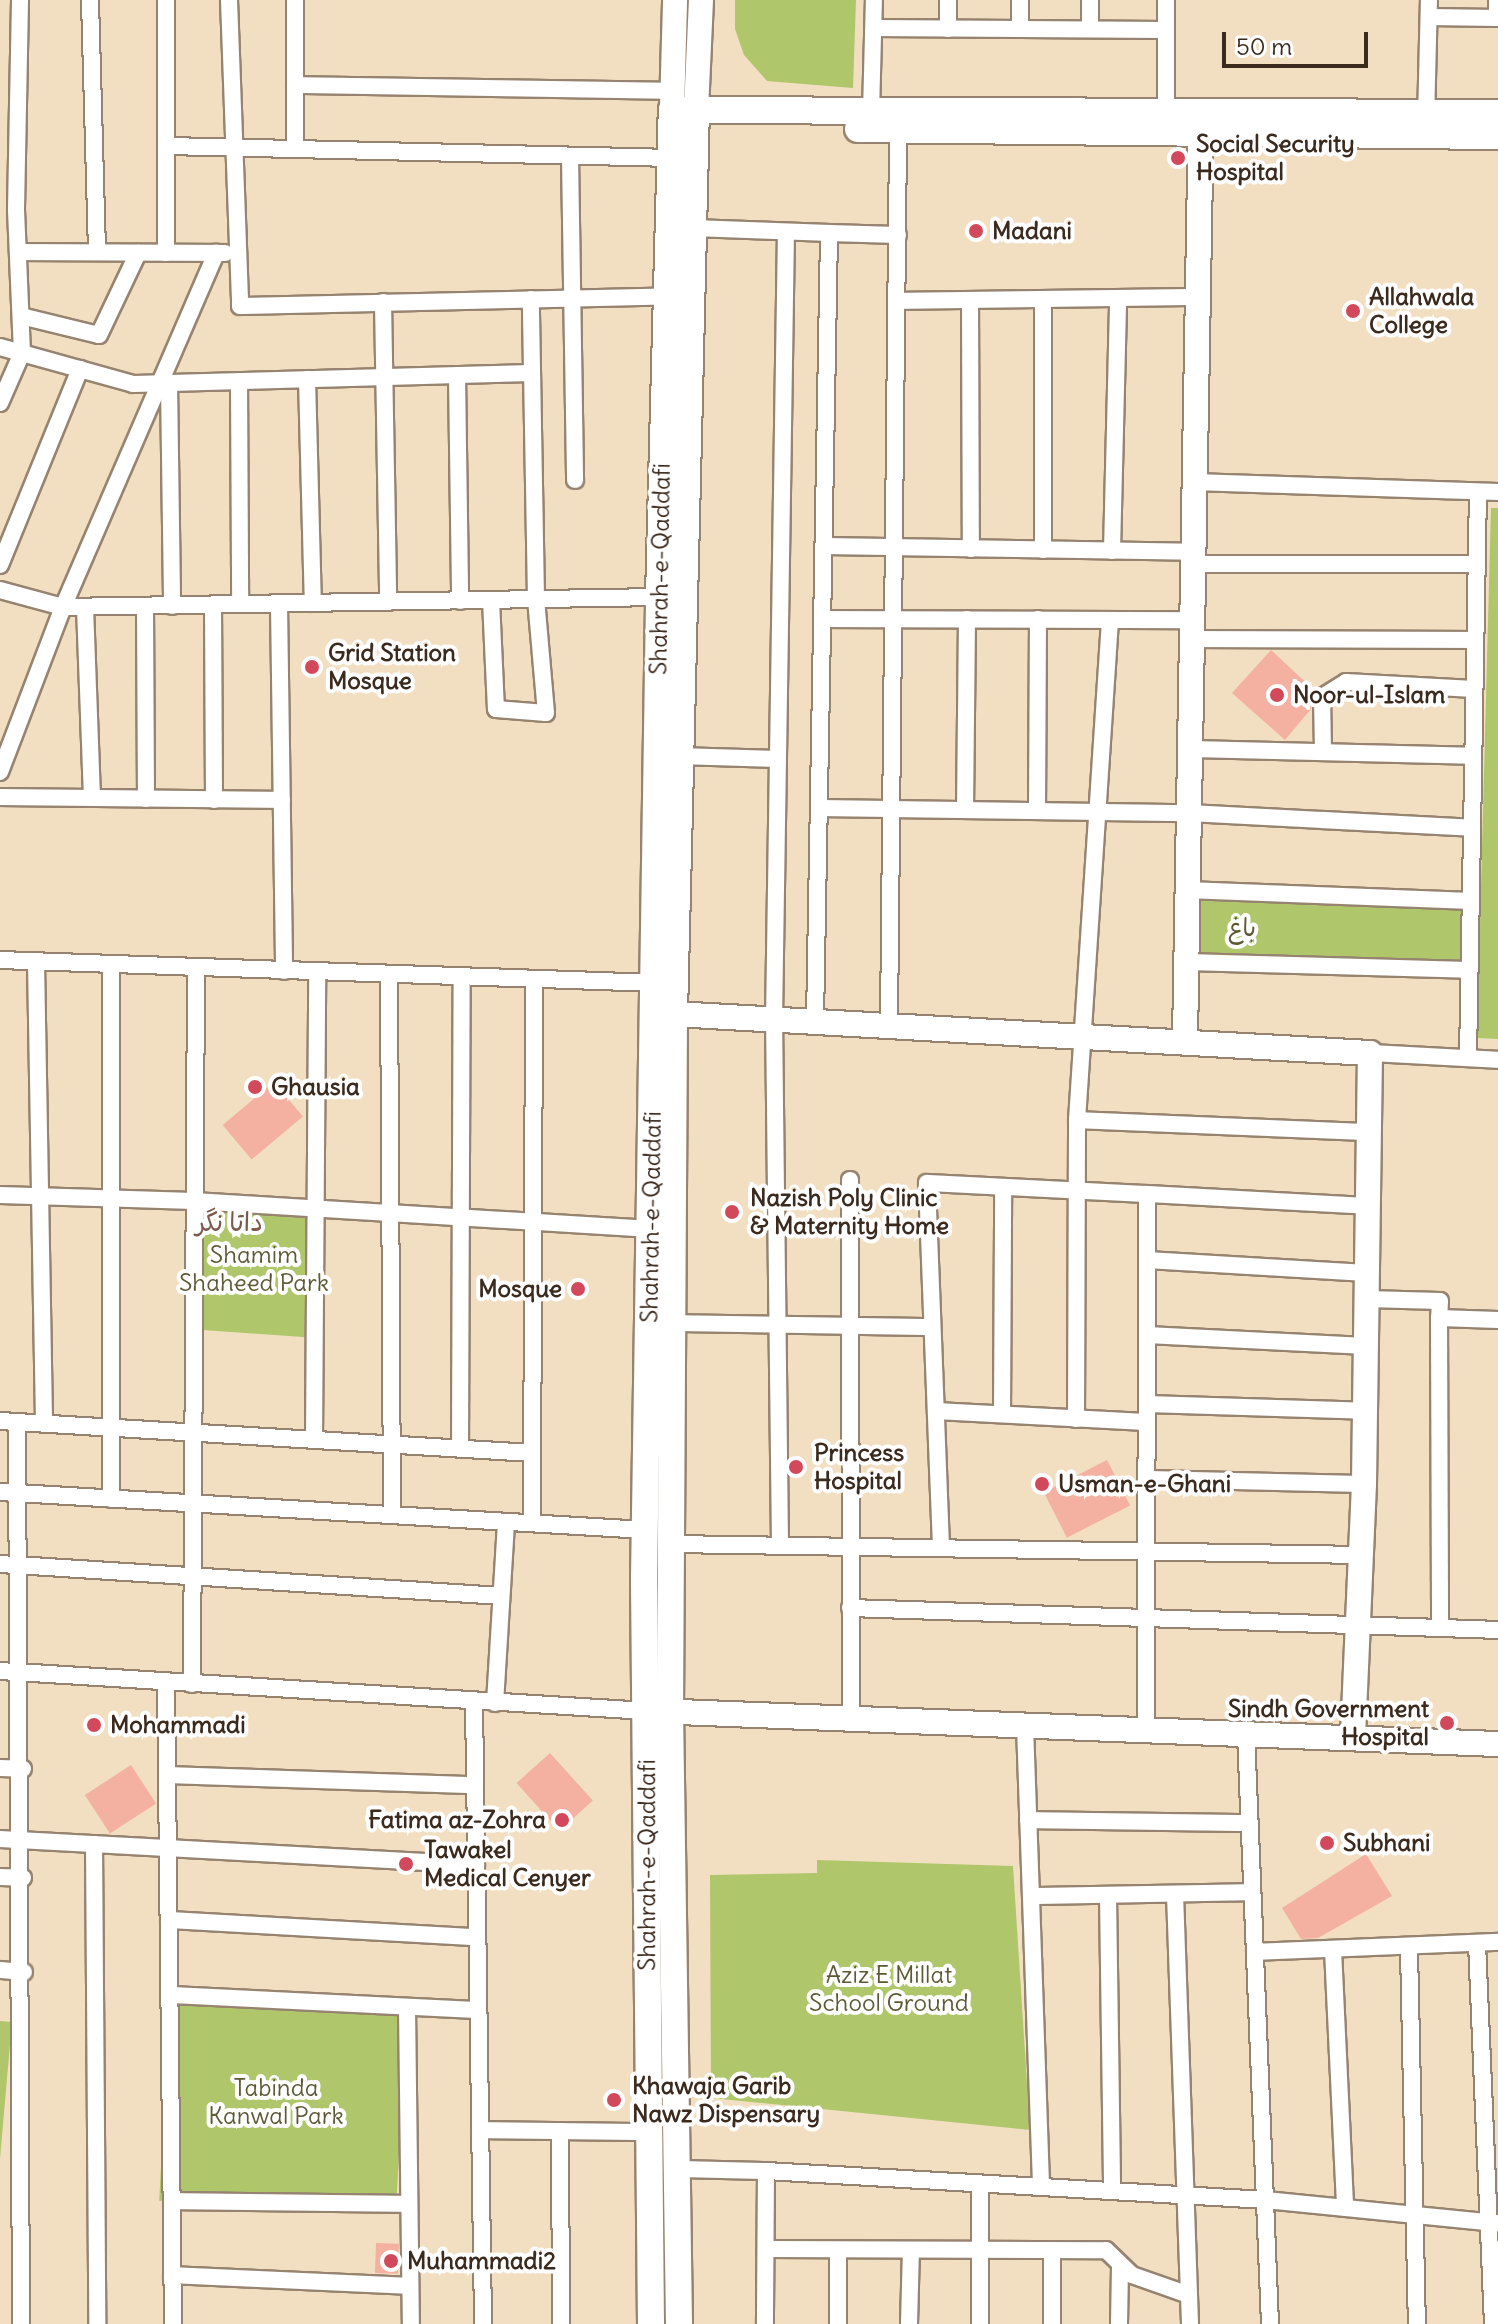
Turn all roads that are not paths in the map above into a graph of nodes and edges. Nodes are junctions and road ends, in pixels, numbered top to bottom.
1 (20, 0) edge
2 (90, 0) edge
3 (166, 0) edge
4 (229, 0) edge
5 (295, 0) edge
6 (675, 0) edge
7 (701, 0) edge
8 (874, 0) edge
9 (948, 0) edge
10 (1020, 0) edge
11 (1090, 0) edge
12 (1166, 0) edge
13 (1497, 0) edge
14 (1429, 9) edge
15 (1497, 18) edge
16 (874, 28) junction
17 (948, 29) junction
18 (1020, 29) junction
19 (1090, 29) junction
20 (1166, 30) junction
21 (295, 85) junction
22 (871, 112) junction
23 (682, 113) junction
24 (1498, 113) edge
25 (1166, 120) junction
26 (1201, 120) junction
27 (1426, 123) junction
28 (898, 130) junction
29 (1498, 136) edge
30 (167, 146) junction
31 (234, 147) junction
32 (295, 149) junction
33 (570, 156) junction
34 (671, 158) junction
35 (8, 208) edge
36 (694, 228) junction
37 (786, 232) junction
38 (829, 233) junction
39 (898, 235) junction
40 (19, 252) junction
41 (97, 252) junction
42 (138, 253) junction
43 (166, 253) junction
44 (216, 253) junction
45 (238, 253) junction
46 (667, 296) junction
47 (1201, 297) junction
48 (572, 298) junction
49 (1118, 298) junction
50 (531, 299) junction
51 (1043, 299) junction
52 (970, 300) junction
53 (897, 301) junction
54 (383, 302) junction
55 (21, 316) junction
56 (0, 347) edge
57 (22, 353) junction
58 (80, 369) junction
59 (532, 373) junction
60 (457, 375) junction
61 (384, 377) junction
62 (307, 379) junction
63 (239, 381) junction
64 (166, 383) junction
65 (0, 403) edge
66 (575, 480) dead end
67 (1194, 482) junction
68 (1478, 492) junction
69 (1498, 492) edge
70 (824, 546) junction
71 (894, 548) junction
72 (971, 549) junction
73 (1043, 550) junction
74 (1112, 551) junction
75 (1193, 558) junction
76 (1477, 564) junction
77 (0, 565) edge
78 (0, 590) edge
79 (659, 597) junction
80 (536, 599) junction
81 (491, 600) junction
82 (460, 601) junction
83 (388, 602) junction
84 (313, 603) junction
85 (240, 604) junction
86 (279, 604) junction
87 (213, 605) junction
88 (145, 606) junction
89 (172, 606) junction
90 (63, 607) junction
91 (85, 607) junction
92 (893, 618) junction
93 (824, 619) junction
94 (967, 619) junction
95 (1038, 619) junction
96 (1110, 620) junction
97 (1192, 629) junction
98 (1475, 640) junction
99 (1474, 689) junction
100 (1190, 749) junction
101 (1323, 752) junction
102 (678, 756) junction
103 (1473, 756) junction
104 (778, 759) junction
105 (0, 772) edge
106 (0, 797) edge
107 (92, 798) junction
108 (146, 799) junction
109 (214, 800) junction
110 (282, 800) junction
111 (819, 808) junction
112 (891, 810) junction
113 (965, 810) junction
114 (1037, 811) junction
115 (1097, 812) junction
116 (1189, 813) junction
117 (1472, 828) junction
118 (1188, 890) junction
119 (1470, 901) junction
120 (0, 960) edge
121 (36, 962) junction
122 (1186, 962) junction
123 (111, 965) junction
124 (196, 968) junction
125 (1469, 970) junction
126 (284, 971) junction
127 (317, 972) junction
128 (389, 974) junction
129 (462, 977) junction
130 (534, 979) junction
131 (656, 983) junction
132 (674, 1014) junction
133 (774, 1020) junction
134 (815, 1021) junction
135 (889, 1025) junction
136 (1082, 1035) junction
137 (1185, 1040) junction
138 (1370, 1053) junction
139 (1468, 1058) junction
140 (1498, 1060) edge
141 (1077, 1120) junction
142 (1369, 1132) junction
143 (850, 1180) dead end
144 (1003, 1187) junction
145 (1075, 1191) junction
146 (1147, 1194) junction
147 (0, 1195) edge
148 (40, 1197) junction
149 (111, 1199) junction
150 (194, 1201) junction
151 (1368, 1206) junction
152 (315, 1208) junction
153 (391, 1213) junction
154 (461, 1217) junction
155 (535, 1222) junction
156 (651, 1229) junction
157 (1147, 1260) junction
158 (1367, 1273) junction
159 (1367, 1299) junction
160 (1439, 1318) junction
161 (1498, 1320) edge
162 (672, 1323) junction
163 (778, 1324) junction
164 (849, 1325) junction
165 (932, 1327) junction
166 (1147, 1335) junction
167 (1366, 1346) junction
168 (1147, 1404) junction
169 (936, 1411) junction
170 (1365, 1411) junction
171 (1002, 1414) junction
172 (1076, 1419) junction
173 (0, 1421) edge
174 (17, 1422) junction
175 (1146, 1422) junction
176 (44, 1423) junction
177 (111, 1426) junction
178 (193, 1430) junction
179 (314, 1438) junction
180 (392, 1443) junction
181 (460, 1448) junction
182 (532, 1453) junction
183 (1146, 1479) junction
184 (1364, 1484) junction
185 (0, 1492) edge
186 (18, 1493) junction
187 (111, 1499) junction
188 (193, 1504) junction
189 (392, 1515) junction
190 (506, 1522) junction
191 (532, 1523) junction
192 (645, 1530) junction
193 (671, 1544) junction
194 (780, 1545) junction
195 (849, 1546) junction
196 (941, 1547) junction
197 (1146, 1549) junction
198 (1361, 1555) junction
199 (8, 1565) edge
200 (192, 1575) junction
201 (501, 1596) junction
202 (850, 1608) junction
203 (1146, 1617) junction
204 (1358, 1623) junction
205 (1440, 1627) junction
206 (1498, 1630) edge
207 (0, 1671) edge
208 (22, 1672) junction
209 (166, 1682) junction
210 (192, 1684) junction
211 (474, 1702) junction
212 (495, 1703) junction
213 (658, 1711) junction
214 (851, 1719) junction
215 (1025, 1726) junction
216 (1146, 1730) junction
217 (1246, 1734) junction
218 (1353, 1738) junction
219 (1498, 1744) edge
220 (0, 1768) edge
221 (23, 1769) junction
222 (167, 1775) junction
223 (475, 1785) junction
224 (1028, 1820) junction
225 (1249, 1823) junction
226 (0, 1839) edge
227 (23, 1840) junction
228 (94, 1844) junction
229 (168, 1849) junction
230 (476, 1865) junction
231 (0, 1877) edge
232 (23, 1878) junction
233 (1252, 1892) junction
234 (1175, 1894) junction
235 (1108, 1895) junction
236 (1031, 1896) junction
237 (169, 1920) junction
238 (477, 1937) junction
239 (1498, 1942) edge
240 (1477, 1943) junction
241 (1409, 1948) junction
242 (1333, 1950) junction
243 (1255, 1952) junction
244 (0, 1970) edge
245 (24, 1972) junction
246 (170, 1995) junction
247 (407, 2007) junction
248 (478, 2010) junction
249 (480, 2130) junction
250 (560, 2131) junction
251 (649, 2132) junction
252 (677, 2169) junction
253 (766, 2171) junction
254 (980, 2184) junction
255 (1041, 2187) junction
256 (1112, 2191) junction
257 (1186, 2195) junction
258 (1266, 2200) junction
259 (172, 2201) junction
260 (409, 2204) junction
261 (1345, 2208) junction
262 (1416, 2215) junction
263 (1494, 2223) edge
264 (766, 2249) junction
265 (838, 2250) junction
266 (911, 2250) junction
267 (980, 2250) junction
268 (1052, 2250) junction
269 (1120, 2264) junction
270 (172, 2275) junction
271 (410, 2286) junction
272 (1189, 2295) junction
273 (21, 2324) edge
274 (97, 2324) edge
275 (173, 2324) edge
276 (411, 2324) edge
277 (483, 2324) edge
278 (561, 2324) edge
279 (651, 2324) edge
280 (679, 2324) edge
281 (765, 2324) edge
282 (838, 2324) edge
283 (909, 2324) edge
284 (980, 2324) edge
285 (1052, 2324) edge
286 (1119, 2324) edge
287 (1190, 2324) edge
288 (1270, 2324) edge
289 (1417, 2324) edge
290 (1493, 2324) edge

1 - 35 street
2 - 41 street
3 - 30 street
4 - 31 street
5 - 21 street
6 - 23 street
7 - 23 street
8 - 16 street
9 - 17 street
10 - 18 street
11 - 19 street
12 - 20 street
13 - 15 street
14 - 15 street
14 - 27 street
16 - 17 street
16 - 22 street
17 - 18 street
18 - 19 street
19 - 20 street
20 - 25 street
21 - 23 street
21 - 32 street
22 - 23 main road
22 - 25 main road
23 - 28 main road
23 - 34 main road, Shahrah-e-Qaddafi
23 - 36 main road, Shahrah-e-Qaddafi
24 - 27 main road
25 - 26 main road
25 - 28 main road
26 - 27 main road
26 - 47 street
27 - 29 main road
28 - 39 street
30 - 31 street
30 - 43 street
31 - 32 street
31 - 45 street
32 - 33 street
33 - 34 street
33 - 48 street
34 - 46 main road, Shahrah-e-Qaddafi
35 - 40 street
36 - 37 street
36 - 102 main road, Shahrah-e-Qaddafi
37 - 38 street
37 - 104 street
38 - 39 street
38 - 70 street
39 - 53 street
40 - 41 street
40 - 55 street
41 - 42 street
42 - 43 street
42 - 55 street
43 - 44 street
44 - 45 street
44 - 64 street
45 - 54 street
46 - 48 street
46 - 79 main road, Shahrah-e-Qaddafi
47 - 49 street
47 - 67 street
48 - 50 street
48 - 66 street
49 - 51 street
49 - 74 street
50 - 54 street
50 - 59 street
51 - 52 street
51 - 73 street
52 - 53 street
52 - 72 street
53 - 71 street
54 - 61 street
55 - 57 street
56 - 57 street
57 - 58 street
57 - 65 street
58 - 64 street
58 - 77 street
59 - 60 street
59 - 80 street
60 - 61 street
60 - 82 street
61 - 62 street
61 - 83 street
62 - 63 street
62 - 84 street
63 - 64 street
63 - 85 street
64 - 89 street
64 - 90 street
67 - 68 street
67 - 75 street
68 - 69 street
68 - 76 street
70 - 71 street
70 - 93 street
71 - 72 street
71 - 92 street
72 - 73 street
73 - 74 street
74 - 75 street
75 - 76 street
75 - 97 street
76 - 98 street
78 - 90 street
79 - 80 street
79 - 131 main road, Shahrah-e-Qaddafi
80 - 81 street
80 - 81 street
81 - 82 street
82 - 83 street
83 - 84 street
84 - 86 street
85 - 86 street
85 - 87 street
86 - 110 street
87 - 89 street
87 - 109 street
88 - 89 street
88 - 91 street
88 - 108 street
90 - 91 street
90 - 105 street
91 - 107 street
92 - 93 street
92 - 94 street
92 - 112 street
93 - 111 street
94 - 95 street
94 - 113 street
95 - 96 street
95 - 114 street
96 - 97 street
96 - 115 street
97 - 98 street
97 - 100 street
98 - 99 street
99 - 101 street
99 - 103 street
100 - 101 street
100 - 116 street
101 - 103 street
102 - 104 street
102 - 132 main road, Shahrah-e-Qaddafi
103 - 117 street
104 - 133 street
106 - 107 street
107 - 108 street
108 - 109 street
109 - 110 street
110 - 126 street
111 - 112 street
111 - 134 street
112 - 113 street
112 - 135 street
113 - 114 street
114 - 115 street
115 - 116 street
115 - 136 street
116 - 117 street
116 - 118 street
117 - 119 street
118 - 119 street
118 - 122 street
119 - 125 street
120 - 121 street
121 - 123 street
121 - 148 street
122 - 125 street
122 - 137 street
123 - 124 street
123 - 149 street
124 - 126 street
124 - 150 street
125 - 139 street
126 - 127 street
127 - 128 street
127 - 152 street
128 - 129 street
128 - 153 street
129 - 130 street
129 - 154 street
130 - 131 street
130 - 155 street
131 - 156 main road, Shahrah-e-Qaddafi
132 - 133 street
132 - 162 main road, Shahrah-e-Qaddafi
133 - 134 street
133 - 163 street
134 - 135 street
135 - 136 street
136 - 137 street
136 - 141 street
137 - 138 street
138 - 139 street
138 - 142 street
139 - 140 street
141 - 142 street
141 - 145 street
142 - 151 street
143 - 164 street
144 - 145 street
144 - 165 street
144 - 171 street
145 - 146 street
145 - 172 street
146 - 151 street
146 - 157 street
147 - 148 street
148 - 149 street
148 - 176 street
149 - 150 street
149 - 177 street
150 - 152 street
150 - 178 street
151 - 158 street
152 - 153 street
152 - 179 street
153 - 154 street
153 - 180 street
154 - 155 street
154 - 181 street
155 - 156 street
155 - 182 street
156 - 192 main road, Shahrah-e-Qaddafi
157 - 158 street
157 - 166 street
158 - 159 street
159 - 160 street
159 - 167 street
160 - 161 street
160 - 205 street
162 - 163 street
162 - 193 main road, Shahrah-e-Qaddafi
163 - 164 street
163 - 194 street
164 - 165 street
164 - 195 street
165 - 169 street
166 - 167 street
166 - 168 street
167 - 170 street
168 - 170 street
168 - 175 street
169 - 171 street
169 - 196 street
170 - 184 street
171 - 172 street
172 - 175 street
173 - 174 street
174 - 176 street
174 - 186 street
175 - 183 street
176 - 177 street
177 - 178 street
177 - 187 street
178 - 179 street
178 - 188 street
179 - 180 street
180 - 181 street
180 - 189 street
181 - 182 street
182 - 191 street
183 - 184 street
183 - 197 street
184 - 198 street
185 - 186 street
186 - 187 street
186 - 199 street
187 - 188 street
188 - 189 street
188 - 200 street
189 - 190 street
190 - 191 street
190 - 201 street
191 - 192 street
192 - 213 main road, Shahrah-e-Qaddafi
193 - 194 street
193 - 213 main road, Shahrah-e-Qaddafi
194 - 195 street
195 - 196 street
195 - 202 street
196 - 197 street
197 - 198 street
197 - 203 street
198 - 204 street
199 - 200 street
199 - 208 street
200 - 201 street
200 - 210 street
201 - 212 street
202 - 203 street
202 - 214 street
203 - 204 street
203 - 216 street
204 - 205 street
204 - 218 street
205 - 206 street
207 - 208 street
208 - 209 street
208 - 221 street
209 - 210 street
209 - 222 street
210 - 211 street
211 - 212 street
211 - 223 street
212 - 213 street
213 - 214 street
213 - 251 main road, Shahrah-e-Qaddafi
213 - 252 main road, Shahrah-e-Qaddafi
214 - 215 street
215 - 216 street
215 - 224 street
216 - 217 street
217 - 218 street
217 - 225 street
218 - 219 street
220 - 221 street
221 - 227 street
222 - 223 street
222 - 229 street
223 - 230 street
224 - 225 street
224 - 236 street
225 - 233 street
226 - 227 street
227 - 228 street
227 - 232 street
228 - 229 street
228 - 274 street
229 - 230 street
229 - 237 street
230 - 238 street
231 - 232 street
232 - 245 street
233 - 234 street
233 - 243 street
234 - 235 street
234 - 257 street
235 - 236 street
235 - 256 street
236 - 255 street
237 - 238 street
237 - 246 street
238 - 248 street
239 - 240 street
240 - 241 street
240 - 263 street
241 - 242 street
241 - 262 street
242 - 243 street
242 - 261 street
243 - 258 street
244 - 245 street
245 - 273 street
246 - 247 street
246 - 259 street
247 - 248 street
247 - 260 street
248 - 249 street
249 - 250 street
249 - 277 street
250 - 251 street
250 - 278 street
251 - 279 main road, Shahrah-e-Qaddafi
252 - 253 street
252 - 280 main road, Shahrah-e-Qaddafi
253 - 254 street
253 - 264 street
254 - 255 street
254 - 267 street
255 - 256 street
256 - 257 street
257 - 258 street
257 - 272 street
258 - 261 street
258 - 288 street
259 - 260 street
259 - 270 street
260 - 271 street
261 - 262 street
262 - 263 street
262 - 289 street
263 - 290 street
264 - 265 street
264 - 281 street
265 - 266 street
265 - 282 street
266 - 267 street
266 - 283 street
267 - 268 street
267 - 284 street
268 - 269 street
268 - 285 street
269 - 272 street
269 - 286 street
270 - 271 street
270 - 275 street
271 - 276 street
272 - 287 street

